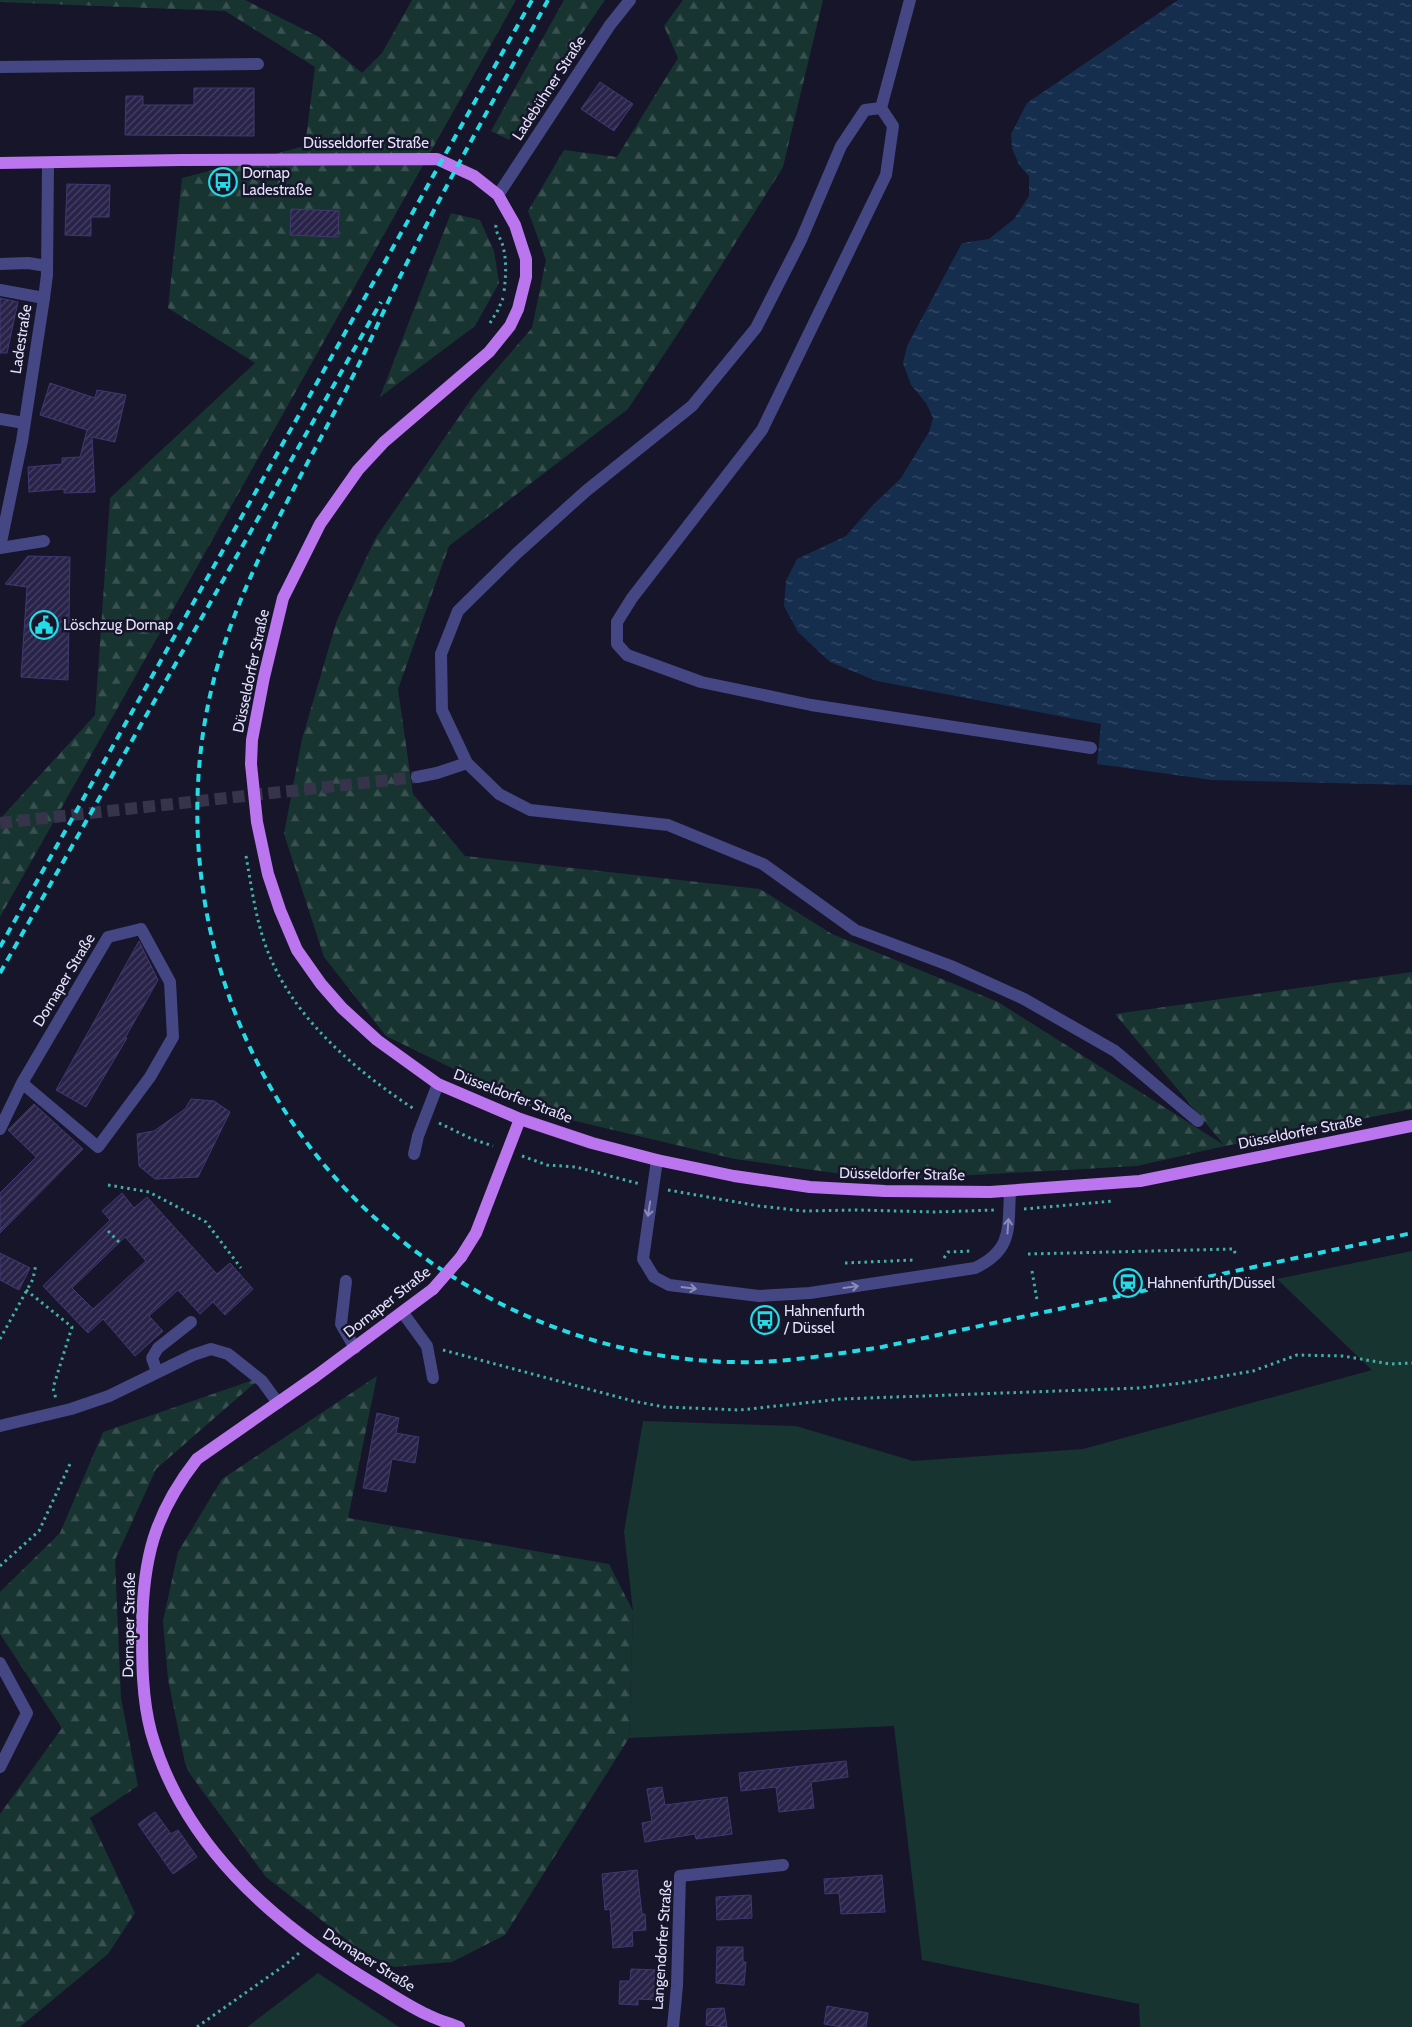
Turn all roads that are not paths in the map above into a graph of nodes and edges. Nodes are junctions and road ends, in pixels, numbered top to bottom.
1 (630, 0) edge
2 (910, 0) edge
3 (258, 64) dead end
4 (0, 68) edge
5 (881, 108) junction
6 (0, 163) edge
7 (48, 163) junction
8 (498, 195) junction
9 (0, 264) edge
10 (47, 266) junction
11 (0, 290) edge
12 (44, 298) junction
13 (0, 419) edge
14 (24, 423) junction
15 (44, 540) dead end
16 (0, 548) edge
17 (1091, 748) dead end
18 (467, 763) junction
19 (417, 777) tunnel mouth
20 (22, 1083) junction
21 (438, 1084) junction
22 (520, 1119) junction
23 (1198, 1121) dead end
24 (1412, 1126) edge
25 (0, 1129) edge
26 (414, 1154) dead end
27 (657, 1160) junction
28 (1010, 1191) junction
29 (346, 1281) dead end
30 (404, 1312) junction
31 (190, 1322) dead end
32 (355, 1348) junction
33 (157, 1372) junction
34 (432, 1378) dead end
35 (278, 1403) junction
36 (0, 1426) edge
37 (0, 1663) edge
38 (0, 1767) edge
39 (783, 1865) dead end
40 (460, 2027) edge
41 (672, 2027) edge

1 - 8 street, Ladebühner Straße
2 - 5 street
3 - 4 street
5 - 17 street
5 - 18 street
6 - 7 main road, Düsseldorfer Straße
7 - 8 main road, Düsseldorfer Straße
7 - 10 street, Ladestraße
8 - 21 main road, Düsseldorfer Straße
9 - 10 street
10 - 12 street, Ladestraße
11 - 12 street
12 - 14 street, Ladestraße
13 - 14 street
14 - 16 street, Ladestraße
15 - 16 street, Ladestraße
18 - 19 street
18 - 23 street
20 - 20 street, Dornaper Straße
20 - 25 street, Dornaper Straße
21 - 22 main road, Düsseldorfer Straße
21 - 26 street
22 - 27 main road, Düsseldorfer Straße
22 - 30 main road, Dornaper Straße, bridge
24 - 28 main road, Düsseldorfer Straße
27 - 28 main road, Düsseldorfer Straße
27 -> 28 street
29 - 32 street
30 - 32 main road, Dornaper Straße
30 - 34 street
31 - 33 street
32 - 35 main road, Dornaper Straße
33 - 35 street
33 - 36 street
35 - 40 main road, Dornaper Straße
37 - 38 street
39 - 41 street, Langendorfer Straße

